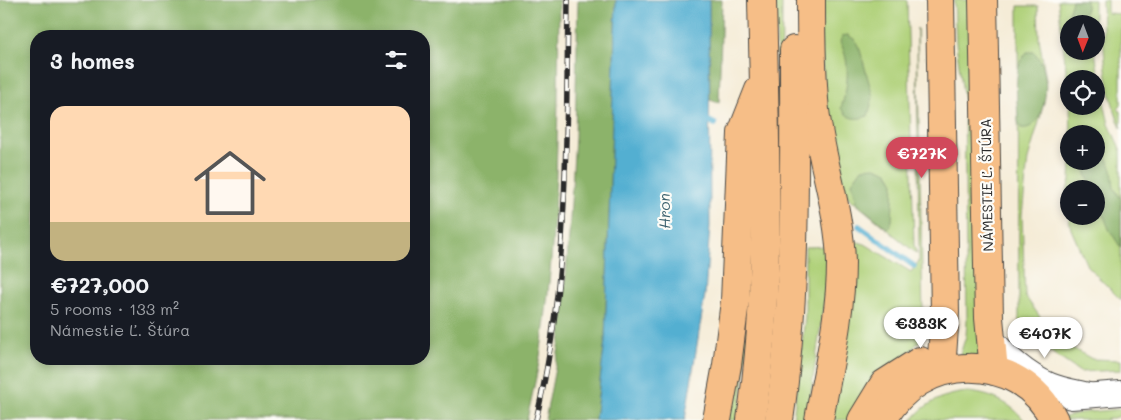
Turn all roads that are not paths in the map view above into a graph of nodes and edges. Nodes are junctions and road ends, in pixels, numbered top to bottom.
1 (762, 0) edge
2 (794, 0) edge
3 (810, 0) edge
4 (940, 0) edge
5 (983, 0) edge
6 (764, 77) junction
7 (944, 331) junction
8 (990, 336) junction
9 (941, 371) junction
10 (994, 371) junction
11 (1121, 393) edge
12 (1088, 395) junction
13 (1047, 409) edge
14 (717, 420) edge
15 (751, 420) edge
16 (778, 420) edge
17 (819, 420) edge
18 (862, 420) edge
19 (883, 420) edge

1 - 6 main road
2 - 16 main road
3 - 17 main road
4 - 7 main road
5 - 8 main road, NÁMESTIE Ľ. ŠTÚRA
6 - 14 main road
6 - 15 main road
7 - 9 main road
7 - 18 main road
8 - 10 main road, NÁMESTIE Ľ. ŠTÚRA
8 - 12 street
9 - 10 main road
9 - 19 main road
10 - 13 main road
11 - 12 street
12 - 13 street

